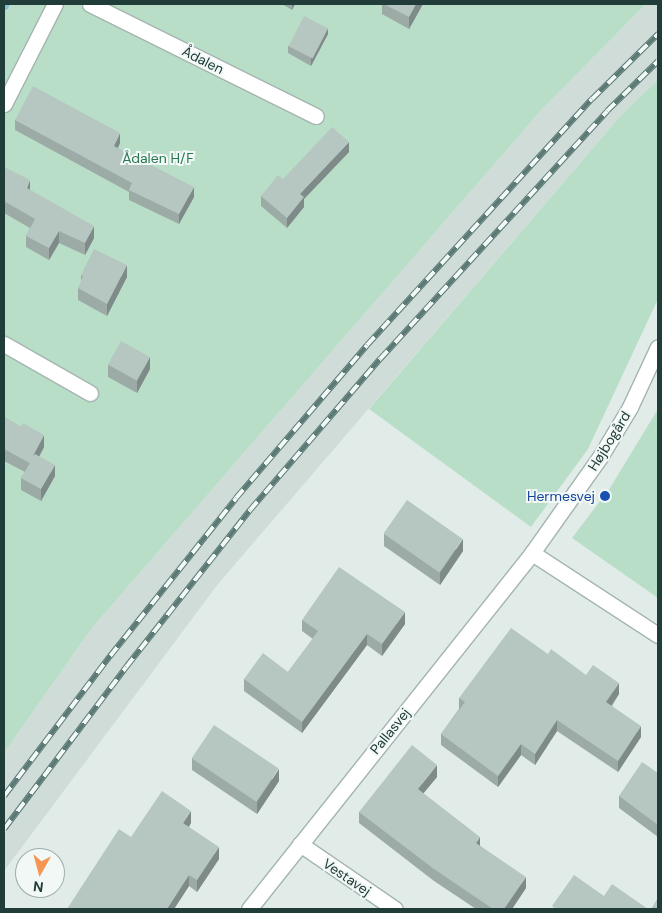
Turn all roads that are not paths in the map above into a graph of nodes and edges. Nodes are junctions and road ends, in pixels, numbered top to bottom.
1 (55, 4) edge
2 (90, 4) edge
3 (4, 104) edge
4 (316, 116) dead end
5 (4, 344) edge
6 (658, 347) edge
7 (90, 393) dead end
8 (532, 553) junction
9 (658, 635) edge
10 (300, 844) junction
11 (249, 909) edge
12 (395, 909) edge

1 - 3 street
2 - 4 street, Ådalen
5 - 7 street
6 - 8 street, Højbogård
8 - 9 street
8 - 10 street, Pallasvej
10 - 11 street, Pallasvej
10 - 12 street, Vestavej

